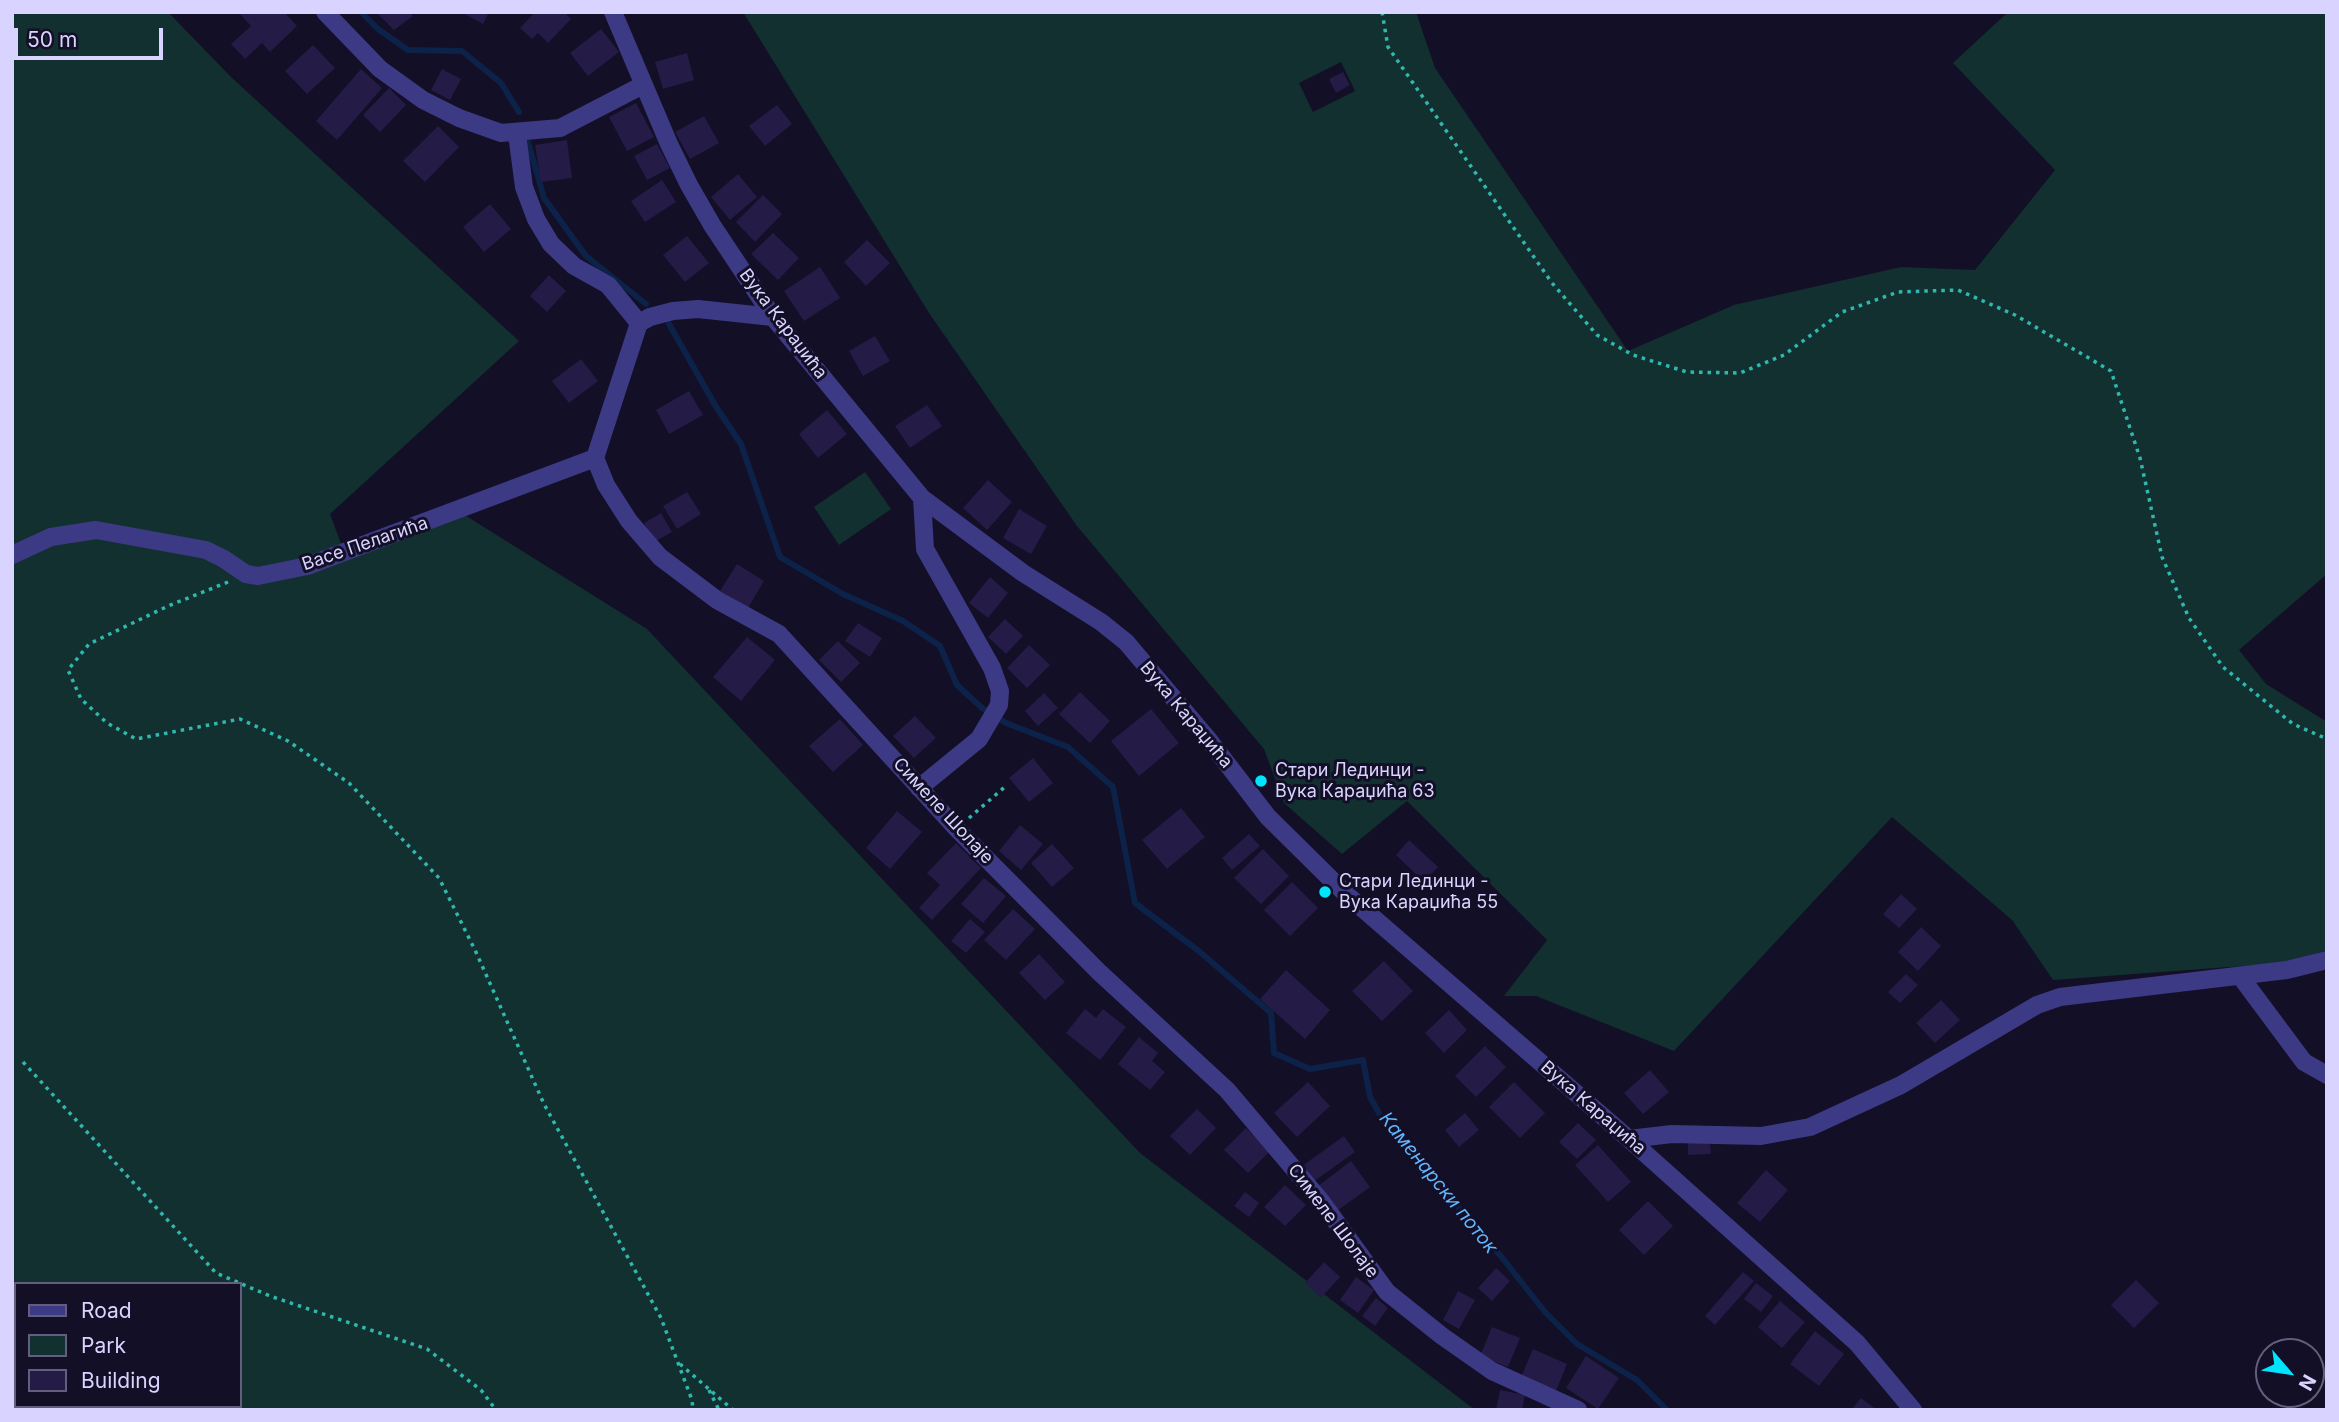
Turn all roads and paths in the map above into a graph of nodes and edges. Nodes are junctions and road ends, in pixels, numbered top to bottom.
1 (325, 12) edge
2 (614, 12) edge
3 (1382, 12) edge
4 (643, 85) junction
5 (517, 134) junction
6 (773, 317) junction
7 (639, 323) junction
8 (595, 458) junction
9 (922, 498) junction
10 (12, 555) edge
11 (246, 574) junction
12 (2327, 739) edge
13 (1007, 785) dead end
14 (919, 788) junction
15 (957, 828) junction
16 (2327, 960) edge
17 (2240, 976) junction
18 (23, 1062) dead end
19 (2327, 1075) edge
20 (1629, 1139) junction
21 (237, 1282) edge
22 (242, 1284) edge
23 (678, 1362) junction
24 (708, 1388) junction
25 (496, 1410) edge
26 (693, 1410) edge
27 (719, 1410) edge
28 (733, 1410) edge
29 (1578, 1410) edge
30 (1913, 1410) edge

1 - 5 street
2 - 4 street, Вука Караџића
3 - 12 path
4 - 5 street
4 - 6 street, Вука Караџића
5 - 7 street
6 - 7 street
6 - 9 street, Вука Караџића
7 - 8 street
8 - 11 street, Васе Пелагића
8 - 14 street, Симеле Шолаје
9 - 14 street
9 - 20 street, Вука Караџића
10 - 11 street
11 - 23 path
13 - 15 path
14 - 15 street, Симеле Шолаје
15 - 29 street, Симеле Шолаје
16 - 17 street
17 - 19 street
17 - 20 street
18 - 21 path
20 - 30 street, Вука Караџића
22 - 25 path
23 - 24 path
23 - 26 path
24 - 27 path
24 - 28 path

